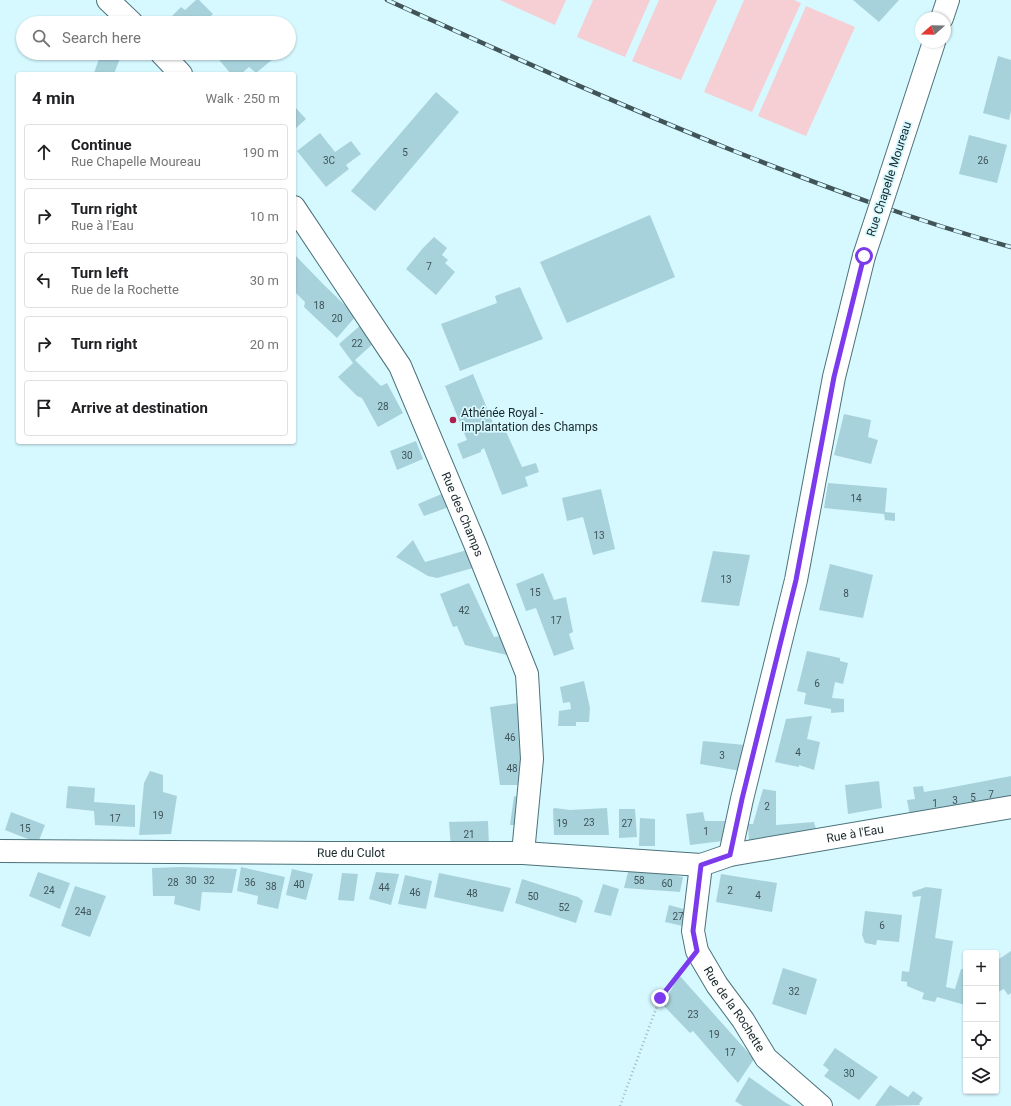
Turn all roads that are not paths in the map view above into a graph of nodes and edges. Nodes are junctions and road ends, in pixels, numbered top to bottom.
1 (108, 0) edge
2 (948, 0) edge
3 (944, 12) edge
4 (125, 16) edge
5 (932, 48) edge
6 (168, 60) edge
7 (179, 72) edge
8 (296, 210) edge
9 (1011, 807) edge
10 (0, 851) edge
11 (523, 853) junction
12 (730, 855) junction
13 (701, 865) junction
14 (821, 1106) edge

1 - 4 street
2 - 3 street
5 - 12 street, Rue Chapelle Moureau, bridge
6 - 7 street
8 - 11 street, Rue des Champs
9 - 12 street, Rue à l'Eau
10 - 11 street, Rue du Culot
11 - 13 street, Rue du Culot
12 - 13 street, Rue à l'Eau
13 - 14 street, Rue de la Rochette

